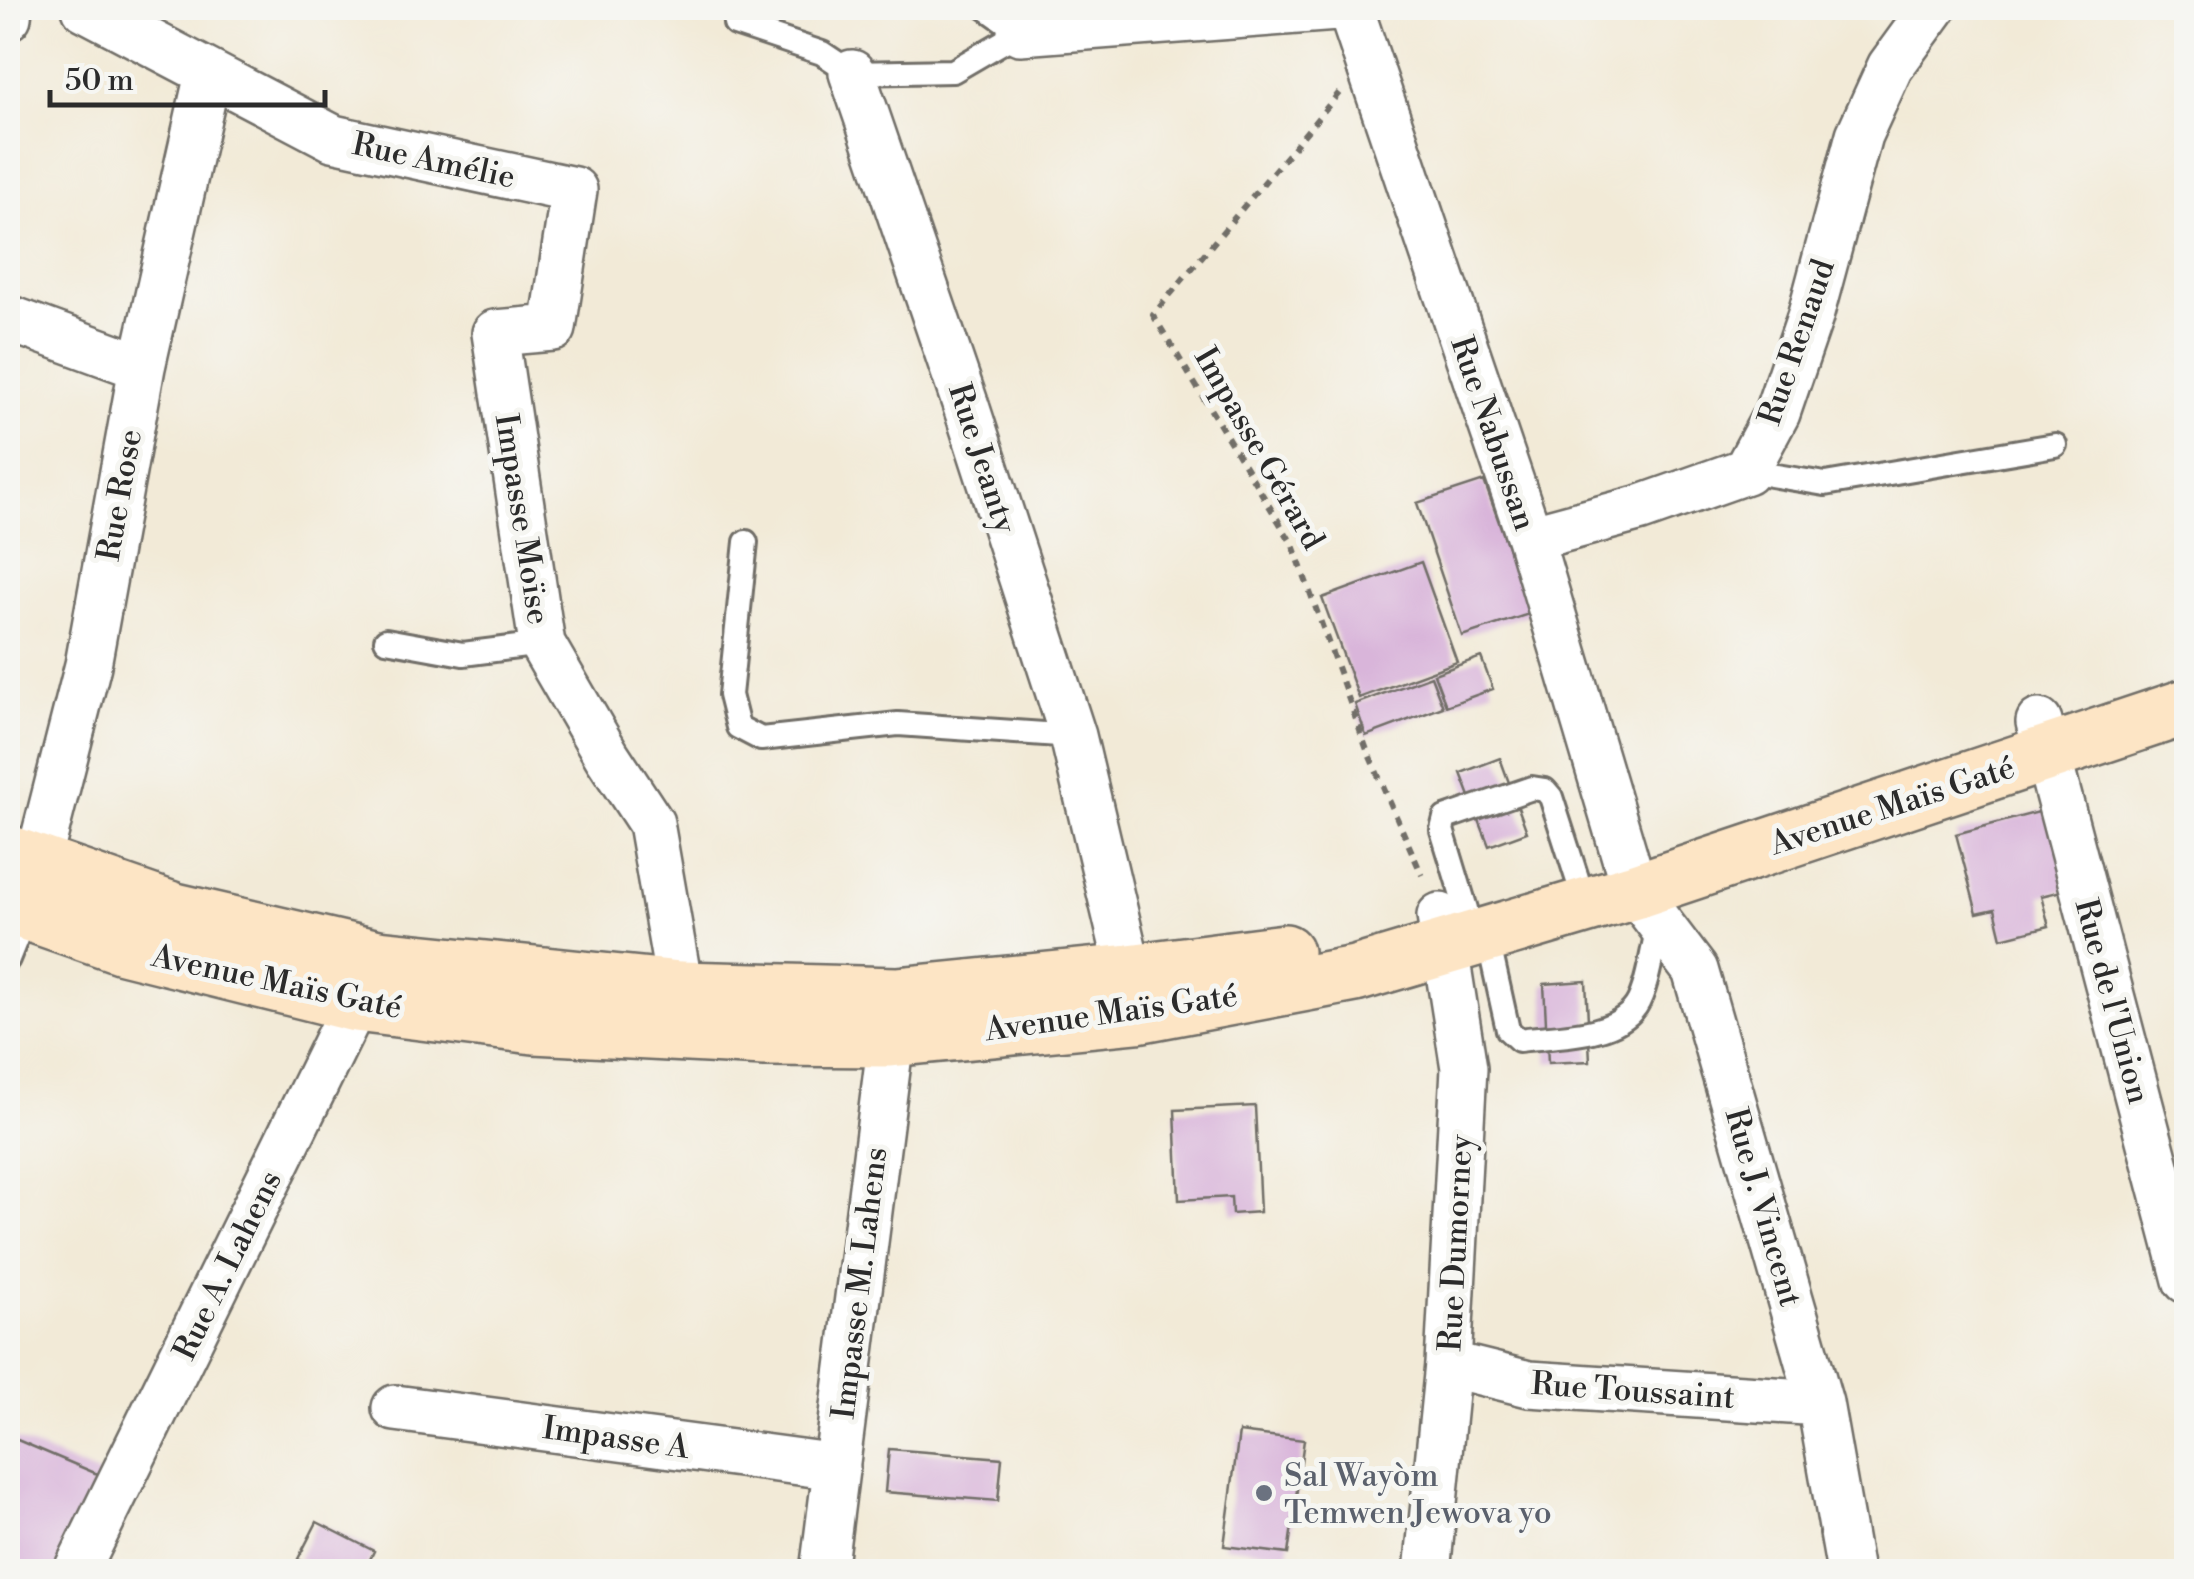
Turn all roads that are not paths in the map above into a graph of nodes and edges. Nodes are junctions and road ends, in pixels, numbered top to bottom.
1 (10, 8) edge
2 (85, 8) edge
3 (1337, 8) edge
4 (1350, 8) edge
5 (1934, 8) edge
6 (8, 17) edge
7 (1003, 20) edge
8 (736, 24) dead end
9 (852, 73) junction
10 (208, 74) junction
11 (574, 190) joint
12 (8, 318) edge
13 (142, 367) junction
14 (2054, 445) dead end
15 (1746, 472) junction
16 (1530, 538) junction
17 (746, 542) dead end
18 (386, 640) dead end
19 (542, 644) junction
20 (2186, 674) edge
21 (2186, 707) edge
22 (1073, 736) junction
23 (2043, 738) junction
24 (1624, 889) junction
25 (17, 899) edge
26 (1459, 927) junction
27 (1129, 972) junction
28 (366, 981) junction
29 (680, 989) junction
30 (893, 1017) junction
31 (2186, 1280) edge
32 (1448, 1364) junction
33 (1820, 1403) junction
34 (395, 1408) dead end
35 (837, 1467) junction
36 (76, 1572) edge
37 (823, 1572) edge
38 (1426, 1572) edge
39 (1850, 1572) edge

1 - 6 street
2 - 10 street, Rue Amélie
3 - 7 street
4 - 16 street, Rue Nabussan
5 - 15 street, Rue Renaud
7 - 9 lane
8 - 9 lane
9 - 22 street, Rue Jeanty
10 - 11 street, Rue Amélie
10 - 13 street, Rue Rose
11 - 19 street, Impasse Moïse
12 - 13 street
13 - 25 street, Rue Rose
14 - 15 lane
15 - 16 street
16 - 24 street, Rue Nabussan
17 - 22 lane
18 - 19 lane
19 - 29 street, Impasse Moïse
20 - 23 main road, Avenue Maïs Gaté
21 - 23 main road, Avenue Maïs Gaté
22 - 27 street, Rue Jeanty
23 - 24 main road, Avenue Maïs Gaté
23 - 31 street, Rue de l'Union
24 - 26 main road, Avenue Maïs Gaté
24 - 26 lane
24 - 26 lane
24 - 33 street, Rue J. Vincent
25 - 28 main road, Avenue Maïs Gaté
26 - 27 main road, Avenue Maïs Gaté
26 - 30 main road, Avenue Maïs Gaté
26 - 32 street, Rue Dumorney
27 - 30 main road, Avenue Maïs Gaté
28 - 29 main road, Avenue Maïs Gaté
28 - 30 main road, Avenue Maïs Gaté
28 - 36 street, Rue A. Lahens
29 - 30 main road, Avenue Maïs Gaté
30 - 35 street, Impasse M. Lahens
32 - 33 street, Rue Toussaint
32 - 38 street, Rue Dumorney
33 - 39 street, Rue J. Vincent
34 - 35 street, Impasse A
35 - 37 street, Impasse M. Lahens

